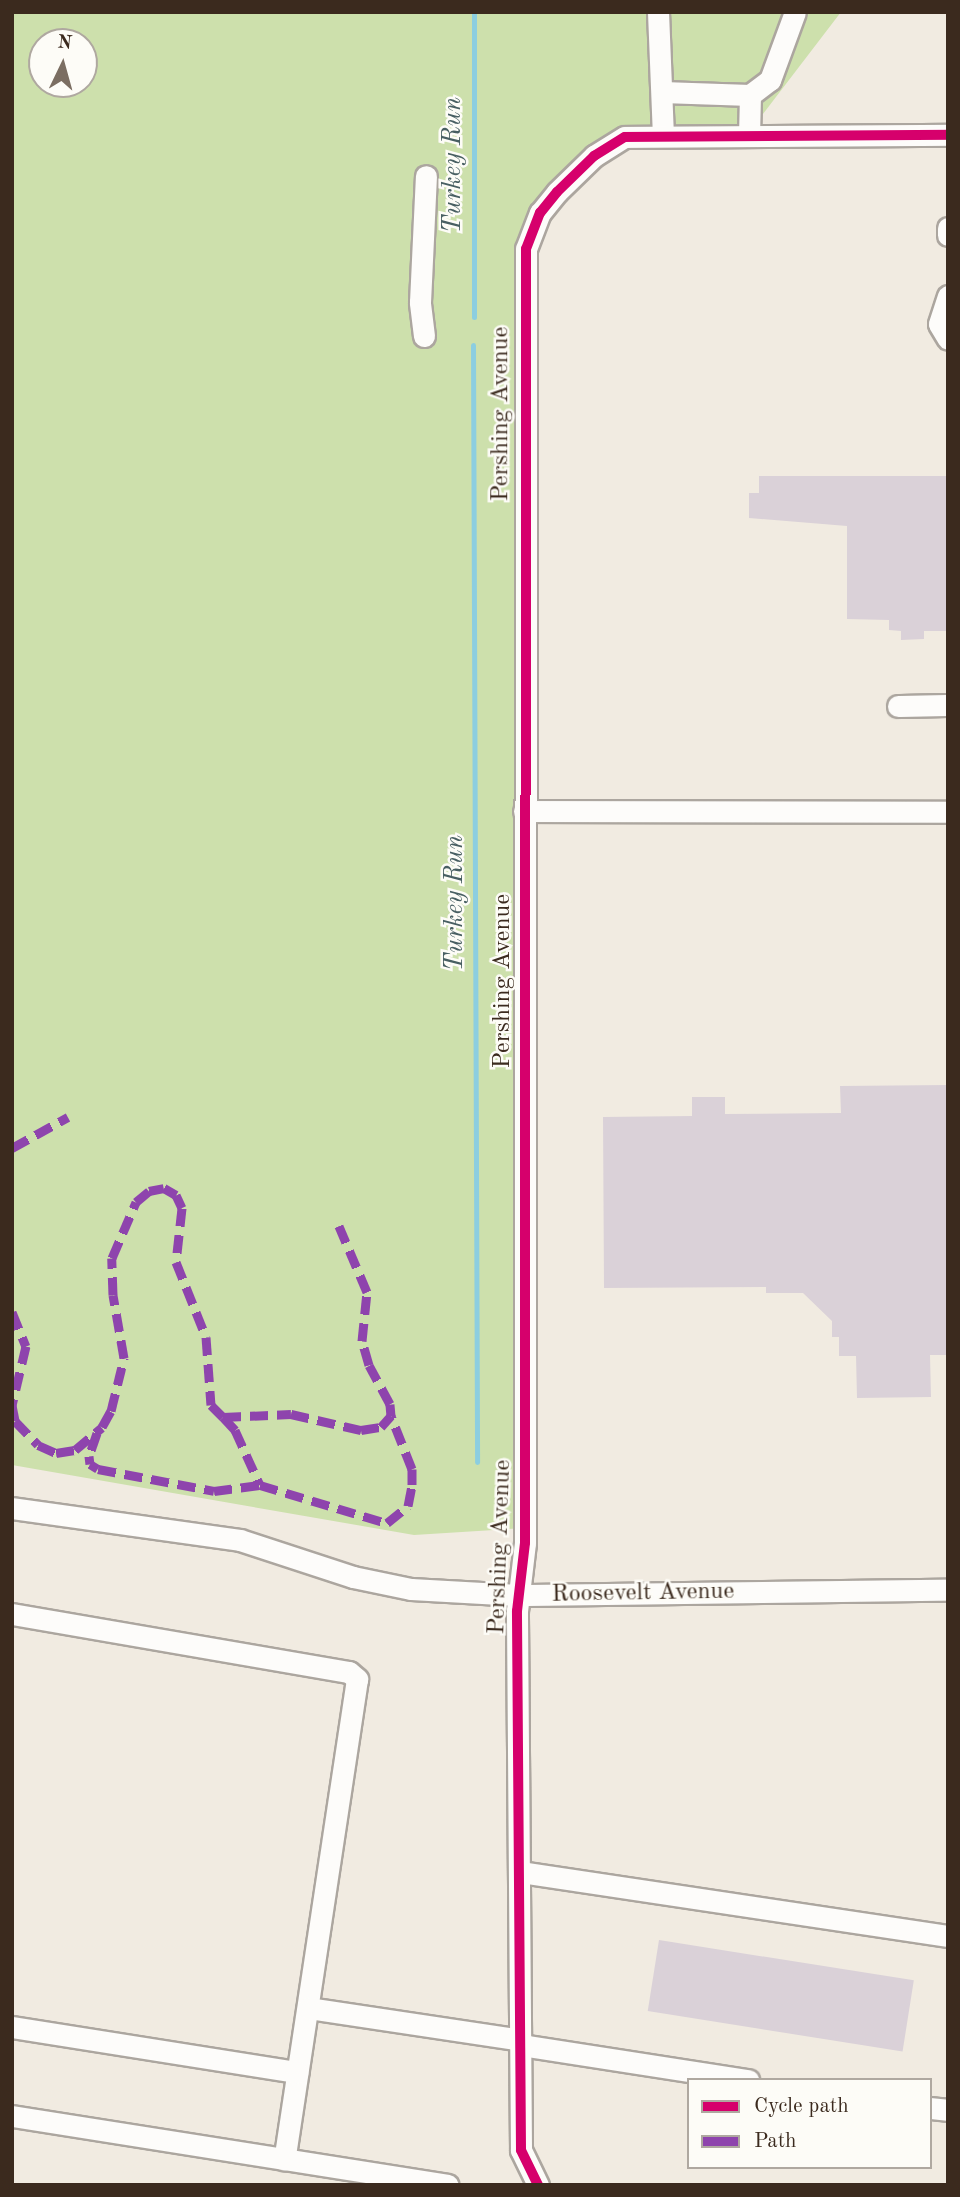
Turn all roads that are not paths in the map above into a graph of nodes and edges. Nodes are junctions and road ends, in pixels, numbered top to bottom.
1 (657, 12) edge
2 (795, 12) edge
3 (662, 92) junction
4 (750, 95) junction
5 (663, 135) junction
6 (749, 135) junction
7 (948, 135) edge
8 (426, 176) dead end
9 (948, 228) edge
10 (948, 235) edge
11 (948, 296) edge
12 (424, 336) dead end
13 (948, 339) edge
14 (948, 705) edge
15 (898, 706) dead end
16 (524, 811) junction
17 (948, 812) edge
18 (12, 1508) edge
19 (948, 1590) edge
20 (518, 1595) junction
21 (12, 1614) edge
22 (520, 1872) junction
23 (948, 1936) edge
24 (307, 2008) junction
25 (12, 2026) edge
26 (521, 2042) junction
27 (298, 2072) junction
28 (736, 2078) edge
29 (12, 2116) edge
30 (284, 2160) junction
31 (448, 2185) edge
32 (538, 2185) edge

1 - 3 street
2 - 4 street
3 - 4 street
3 - 5 street
4 - 6 street
5 - 6 street, Pershing Avenue
5 - 16 street, Pershing Avenue
6 - 7 street, Pershing Avenue
8 - 12 street
9 - 10 street
11 - 13 street
14 - 15 street
16 - 17 street
16 - 20 street, Pershing Avenue
18 - 20 street, Roosevelt Avenue
19 - 20 street, Roosevelt Avenue
20 - 22 street, Pershing Avenue
21 - 24 street
22 - 23 street
22 - 26 street, Pershing Avenue
24 - 26 street
24 - 27 street
25 - 27 street
26 - 28 street
26 - 32 street, Pershing Avenue
27 - 30 street
29 - 30 street
30 - 31 street

